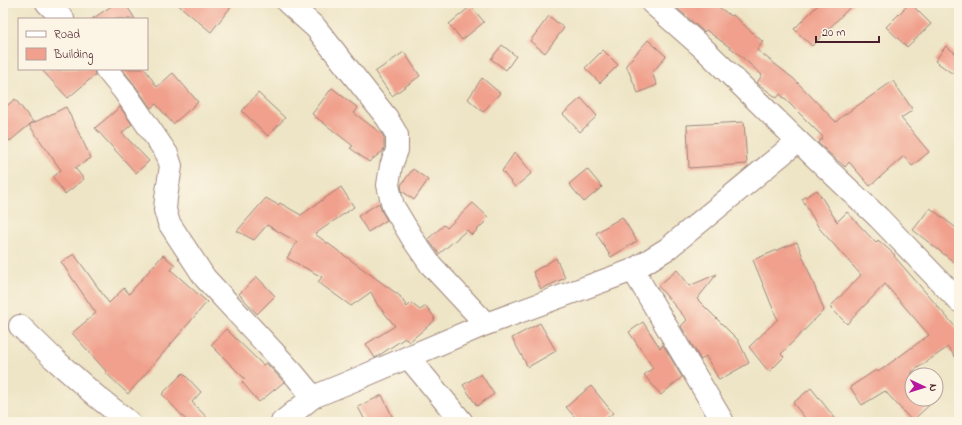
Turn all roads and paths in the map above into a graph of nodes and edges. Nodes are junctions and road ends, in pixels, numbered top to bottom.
1 (47, 3) edge
2 (288, 3) edge
3 (652, 3) edge
4 (62, 18) edge
5 (107, 70) edge
6 (798, 141) junction
7 (632, 270) junction
8 (959, 301) edge
9 (486, 324) junction
10 (20, 326) dead end
11 (409, 358) junction
12 (313, 397) junction
13 (128, 422) edge
14 (282, 422) edge
15 (462, 422) edge
16 (723, 422) edge

1 - 4 street
2 - 9 street
3 - 6 street
5 - 12 street
6 - 7 street
6 - 8 street
7 - 9 street
7 - 16 street
9 - 11 street
10 - 13 street
11 - 12 street
11 - 15 street
12 - 14 street

